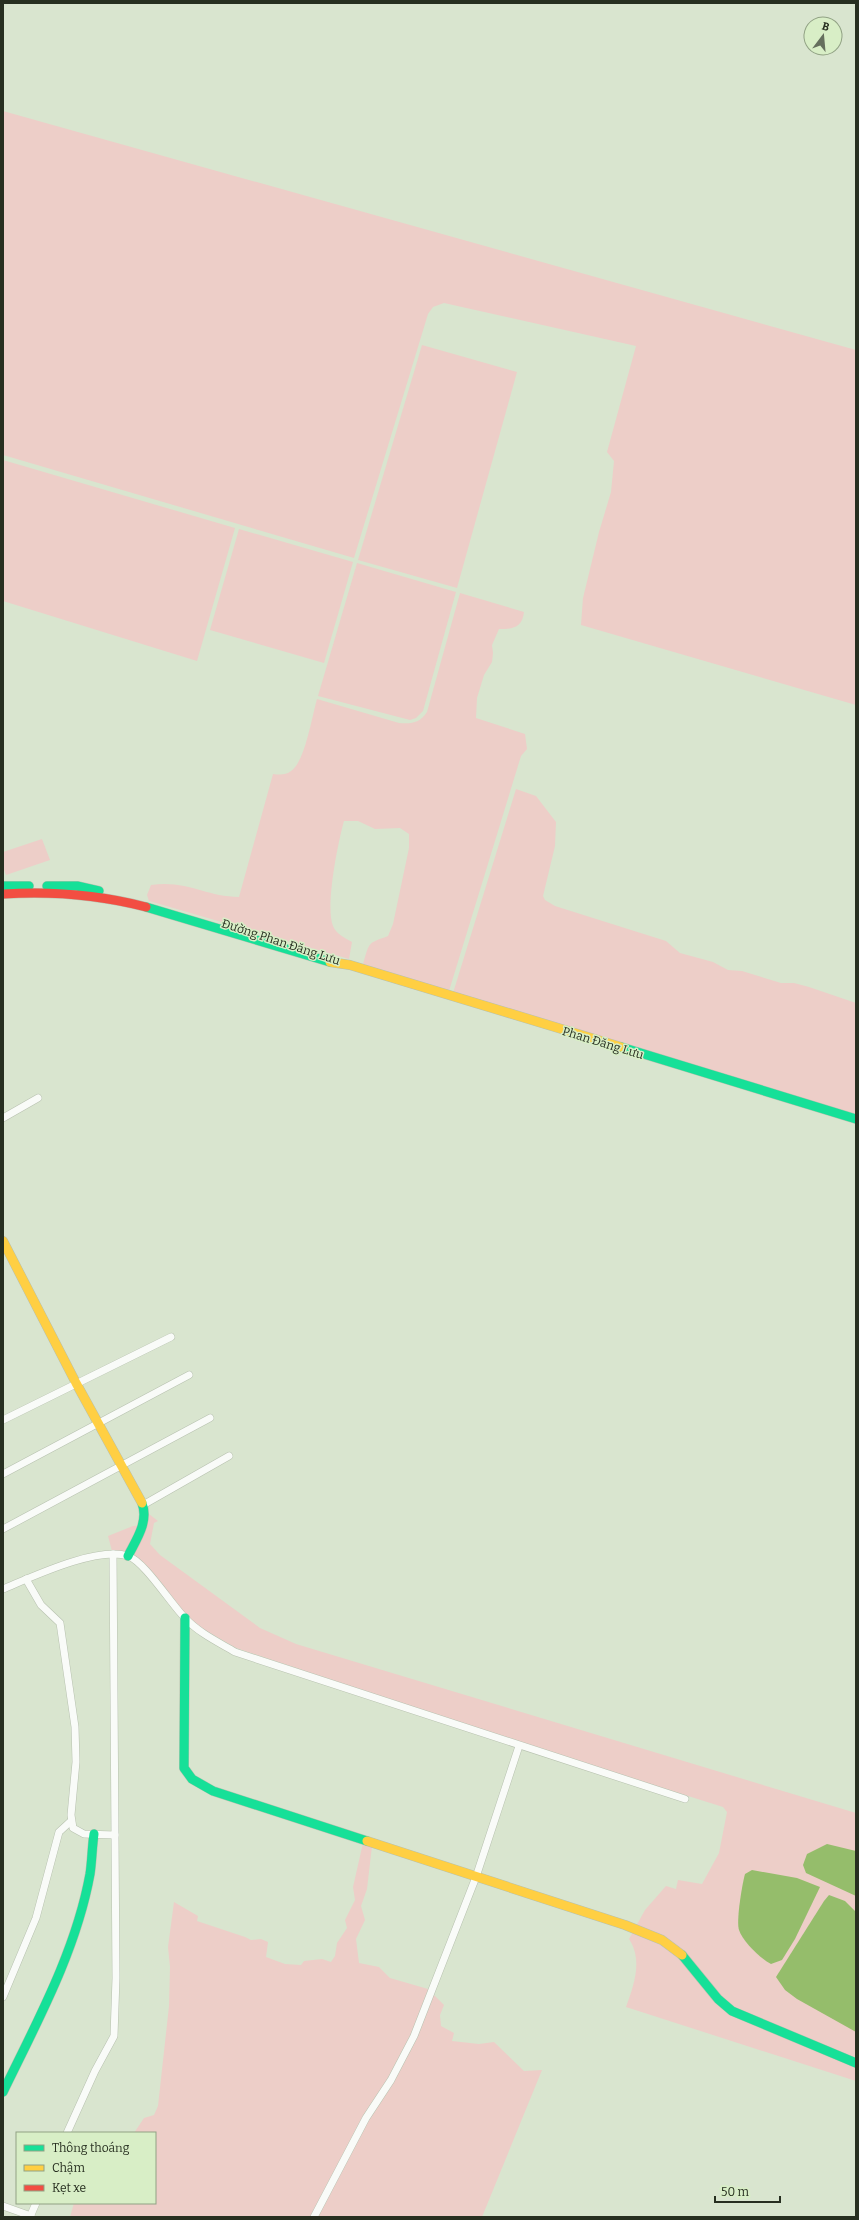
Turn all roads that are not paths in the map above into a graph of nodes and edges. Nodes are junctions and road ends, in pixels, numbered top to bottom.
1 (3, 886) edge
2 (3, 894) edge
3 (350, 965) junction
4 (38, 1098) dead end
5 (3, 1118) edge
6 (856, 1119) edge
7 (3, 1241) edge
8 (6, 1253) edge
9 (171, 1337) dead end
10 (189, 1375) dead end
11 (76, 1383) junction
12 (210, 1418) dead end
13 (3, 1420) edge
14 (98, 1424) junction
15 (229, 1456) dead end
16 (121, 1467) junction
17 (3, 1474) edge
18 (142, 1505) junction
19 (3, 1529) edge
20 (113, 1554) junction
21 (128, 1556) junction
22 (26, 1579) junction
23 (3, 1589) edge
24 (185, 1618) junction
25 (519, 1746) junction
26 (686, 1799) dead end
27 (71, 1821) junction
28 (94, 1834) junction
29 (115, 1836) junction
30 (476, 1877) junction
31 (3, 1997) edge
32 (856, 2063) edge
33 (3, 2092) edge
34 (67, 2132) edge
35 (36, 2204) edge
36 (3, 2206) edge
37 (30, 2216) edge
38 (314, 2217) edge

1 - 3 street, Đường Phan Đăng Lưu
2 - 3 street, Đường Phan Đăng Lưu
3 - 6 street, Phan Đăng Lưu
4 - 5 street
7 - 8 street
8 - 11 street
9 - 11 street
10 - 14 street
11 - 13 street
11 - 14 street
12 - 16 street
14 - 16 street
14 - 17 street
15 - 18 street
16 - 18 street
16 - 19 street
18 - 21 street
20 - 21 street
20 - 22 street
20 - 29 street
21 - 24 street
22 - 23 street
22 - 27 street
24 - 25 street
24 - 30 street
25 - 26 street
25 - 30 street
27 - 28 street
27 - 31 street
28 - 29 street
28 - 33 street
29 - 34 street
30 - 32 street
30 - 38 street
35 - 37 street
36 - 37 street

